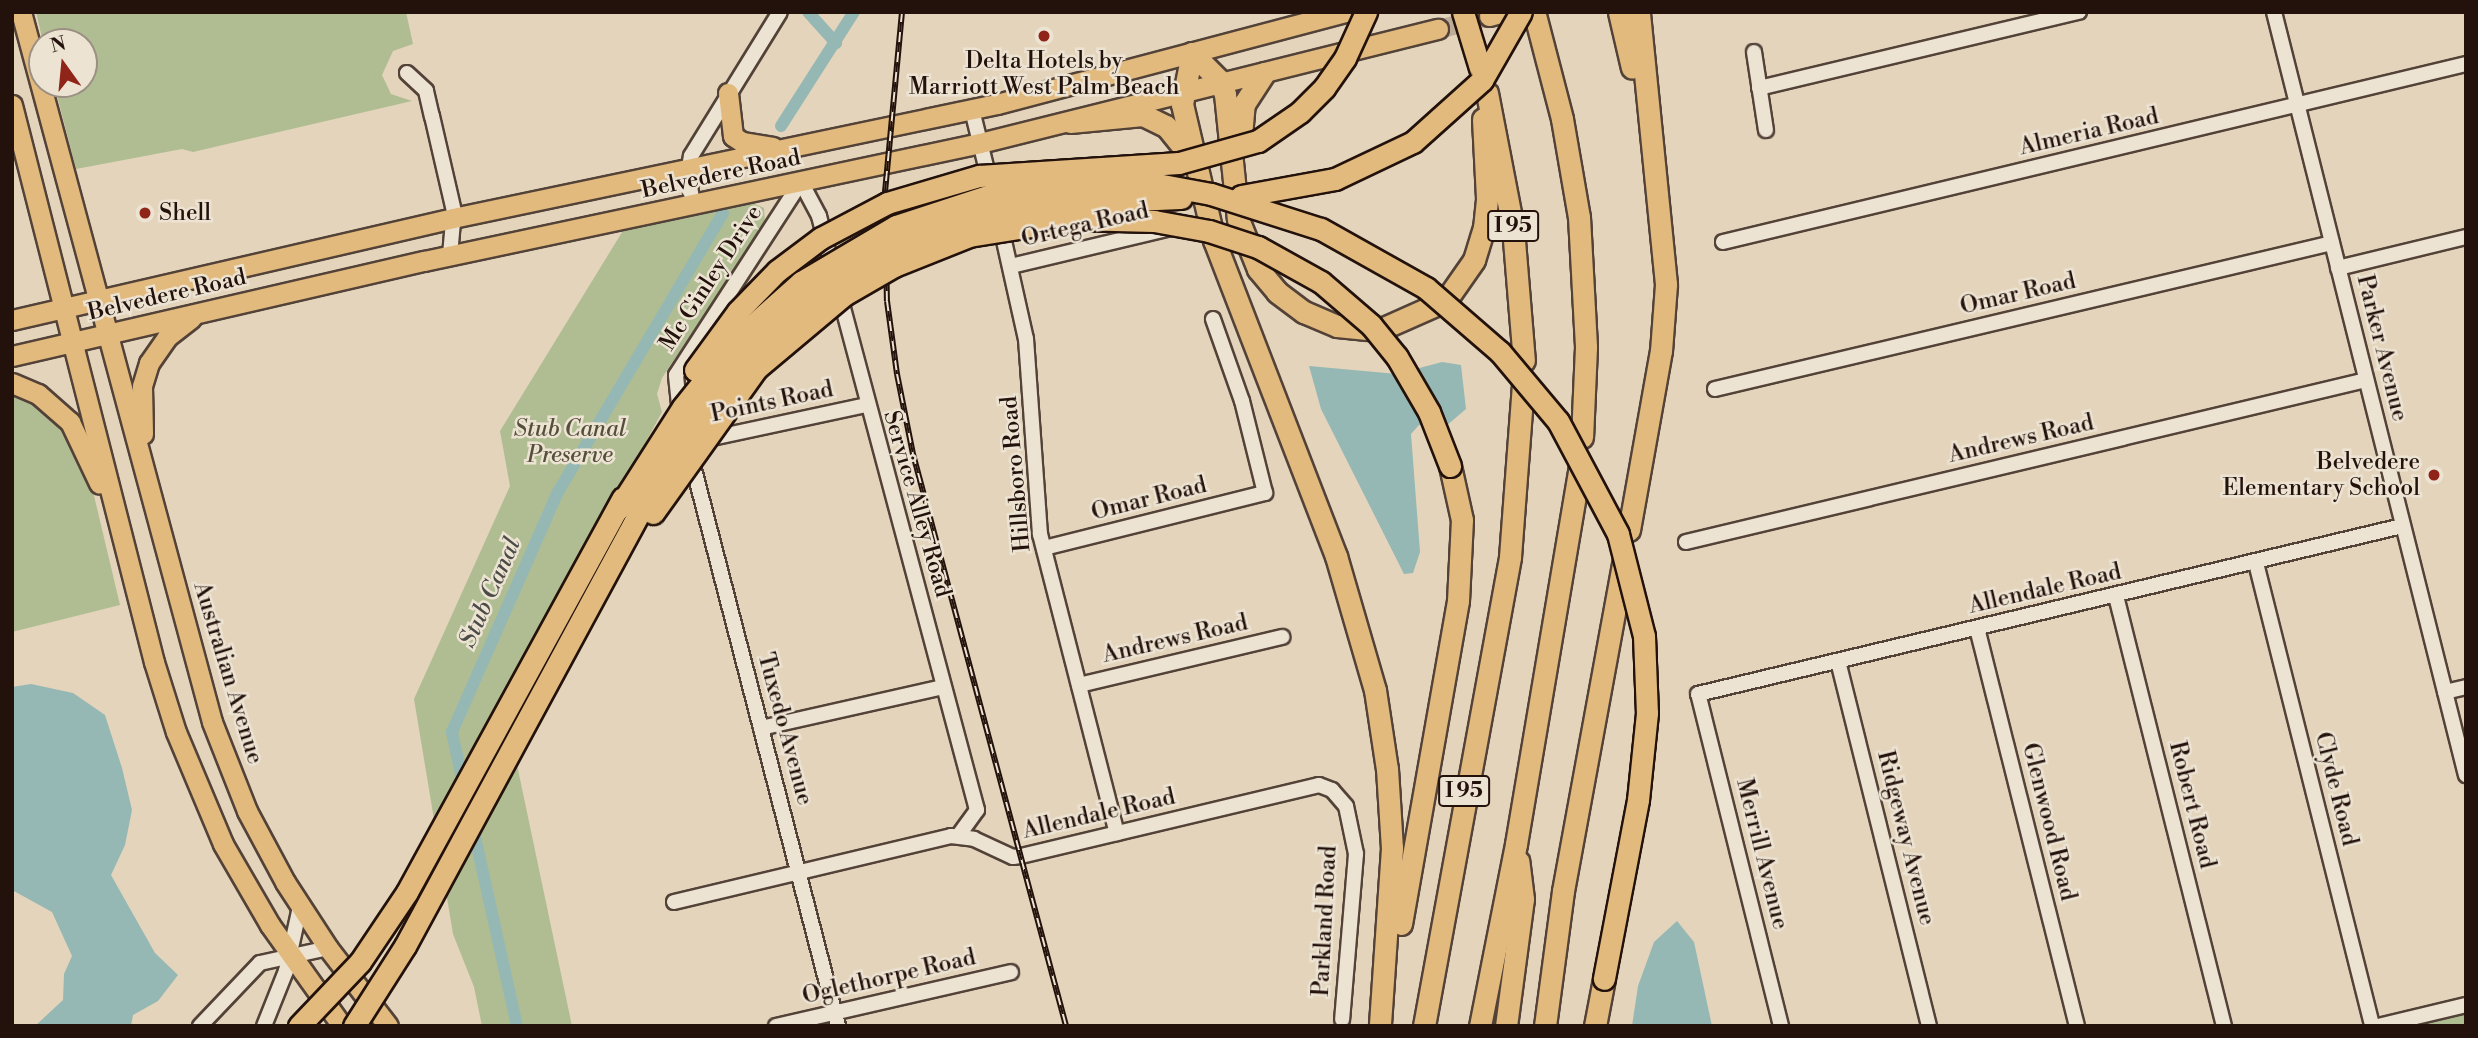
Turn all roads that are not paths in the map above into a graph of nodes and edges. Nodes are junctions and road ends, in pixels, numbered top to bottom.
1 (21, 12) edge
2 (1346, 12) edge
3 (1366, 12) edge
4 (1463, 12) edge
5 (1619, 12) edge
6 (1639, 12) edge
7 (2079, 12) edge
8 (2274, 12) edge
9 (1528, 14) edge
10 (777, 17) edge
11 (1438, 29) tunnel mouth
12 (1754, 52) dead end
13 (1192, 54) junction
14 (2466, 64) edge
15 (1264, 73) junction
16 (407, 74) dead end
17 (1482, 82) junction
18 (1222, 84) junction
19 (1759, 88) junction
20 (728, 93) junction
21 (1182, 93) junction
22 (12, 105) edge
23 (2297, 106) junction
24 (972, 110) junction
25 (1070, 122) junction
26 (1766, 130) dead end
27 (980, 143) junction
28 (788, 149) junction
29 (1655, 155) junction
30 (1192, 158) junction
31 (688, 170) junction
32 (801, 182) junction
33 (693, 205) junction
34 (453, 218) junction
35 (1238, 219) junction
36 (1170, 228) dead end
37 (2466, 237) edge
38 (1723, 242) dead end
39 (2332, 243) junction
40 (450, 255) junction
41 (1011, 266) junction
42 (2338, 268) junction
43 (100, 300) junction
44 (65, 308) junction
45 (198, 313) junction
46 (12, 320) edge
47 (1213, 320) dead end
48 (109, 333) junction
49 (74, 342) junction
50 (12, 356) edge
51 (1524, 361) dead end
52 (2366, 380) junction
53 (12, 383) edge
54 (1524, 386) dead end
55 (1716, 389) dead end
56 (866, 405) junction
57 (1582, 437) dead end
58 (688, 444) junction
59 (1580, 465) dead end
60 (145, 474) junction
61 (618, 509) junction
62 (118, 514) junction
63 (2402, 526) junction
64 (1629, 530) dead end
65 (1686, 542) dead end
66 (1044, 548) junction
67 (1623, 563) dead end
68 (2256, 563) junction
69 (2116, 596) junction
70 (593, 602) junction
71 (1977, 628) junction
72 (1282, 637) dead end
73 (1838, 661) junction
74 (1079, 685) junction
75 (943, 687) junction
76 (2466, 687) edge
77 (2445, 692) junction
78 (1698, 694) joint
79 (761, 728) junction
80 (2466, 775) edge
81 (1332, 790) joint
82 (1117, 833) junction
83 (959, 835) junction
84 (1516, 844) junction
85 (798, 870) junction
86 (674, 902) dead end
87 (300, 907) junction
88 (328, 948) junction
89 (290, 955) junction
90 (1011, 972) dead end
91 (2466, 1005) edge
92 (1342, 1018) dead end
93 (836, 1019) edge
94 (200, 1026) edge
95 (264, 1026) edge
96 (299, 1026) edge
97 (342, 1026) edge
98 (354, 1026) edge
99 (388, 1026) edge
100 (776, 1026) edge
101 (1380, 1026) edge
102 (1424, 1026) edge
103 (1480, 1026) edge
104 (1506, 1026) edge
105 (1545, 1026) edge
106 (1595, 1026) edge
107 (1781, 1026) edge
108 (1929, 1026) edge
109 (2077, 1026) edge
110 (2224, 1026) edge
111 (2372, 1026) edge
112 (2378, 1026) edge

1 - 43 main road, Australian Avenue
2 - 13 main road, Belvedere Road
3 - 61 highway, bridge
4 - 17 highway, I 95, bridge
5 - 29 highway
6 - 29 highway
7 - 19 street
8 - 23 street, Parker Avenue
9 - 57 highway
9 - 70 highway, bridge
10 - 20 street
11 - 15 main road, Belvedere Road
12 - 19 street
13 - 18 highway
13 - 21 highway
13 - 24 main road, Belvedere Road
14 - 23 street, Almeria Road
15 - 18 main road, Belvedere Road
15 - 35 highway
16 - 34 street
17 - 35 highway
17 - 51 highway, I 95
18 - 21 main road, Belvedere Road
18 - 35 highway
19 - 26 street
20 - 28 main road
20 - 31 street
21 - 25 main road, Belvedere Road
21 - 30 highway
22 - 44 main road
23 - 38 street, Almeria Road
23 - 39 street, Parker Avenue
24 - 27 street, Hillsboro Road
24 - 28 main road, Belvedere Road
25 - 27 main road, Belvedere Road
25 - 30 highway
27 - 32 main road, Belvedere Road
27 - 41 street, Hillsboro Road
28 - 31 main road, Belvedere Road
29 - 64 highway
30 - 101 highway
31 - 33 street
31 - 34 main road, Belvedere Road
32 - 33 main road, Belvedere Road
32 - 56 street, Service Alley Road
32 - 58 street, Mc Ginley Drive
33 - 40 main road, Belvedere Road
34 - 40 street
34 - 43 main road, Belvedere Road
36 - 41 street, Ortega Road
37 - 42 street
39 - 42 street, Parker Avenue
39 - 55 street, Omar Road
40 - 45 main road, Belvedere Road
41 - 66 street, Hillsboro Road
42 - 52 street, Parker Avenue
43 - 44 main road, Belvedere Road
43 - 48 main road, Australian Avenue
44 - 46 main road, Belvedere Road
44 - 49 main road
45 - 48 main road, Belvedere Road
45 - 60 main road
47 - 66 street, Omar Road
48 - 49 main road, Belvedere Road
48 - 60 main road, Australian Avenue
49 - 50 main road, Belvedere Road
49 - 62 main road
52 - 63 street, Parker Avenue
52 - 65 street, Andrews Road
53 - 62 main road
54 - 102 highway, I 95
56 - 58 street, Points Road
56 - 75 street, Service Alley Road
58 - 79 street, Tuxedo Avenue
59 - 84 highway, I 95
60 - 87 main road, Australian Avenue
61 - 96 highway, bridge
61 - 106 highway, bridge
62 - 89 main road
63 - 68 street, Allendale Road
63 - 77 street, Parker Avenue
66 - 74 street, Hillsboro Road
67 - 105 highway
68 - 69 street, Allendale Road
68 - 111 street, Clyde Road
69 - 71 street, Allendale Road
69 - 110 street, Robert Road
70 - 98 highway, bridge
70 - 101 highway, bridge
71 - 73 street, Allendale Road
71 - 109 street, Glenwood Road
72 - 74 street, Andrews Road
73 - 78 street, Allendale Road
73 - 108 street, Ridgeway Avenue
74 - 82 street, Hillsboro Road
75 - 79 street
75 - 83 street, Service Alley Road
76 - 77 street
77 - 80 street, Parker Avenue
78 - 107 street, Merrill Avenue
79 - 85 street, Tuxedo Avenue
81 - 82 street, Allendale Road
81 - 92 street, Parkland Road
82 - 83 street, Allendale Road
83 - 85 street
84 - 103 highway, I 95
84 - 104 highway
85 - 86 street
85 - 93 street, Tuxedo Avenue
87 - 88 main road, Australian Avenue
87 - 89 street
88 - 89 street
88 - 99 main road, Australian Avenue
89 - 94 street
89 - 95 street
89 - 97 main road
90 - 93 street, Oglethorpe Road
91 - 112 street
93 - 100 street, Oglethorpe Road

